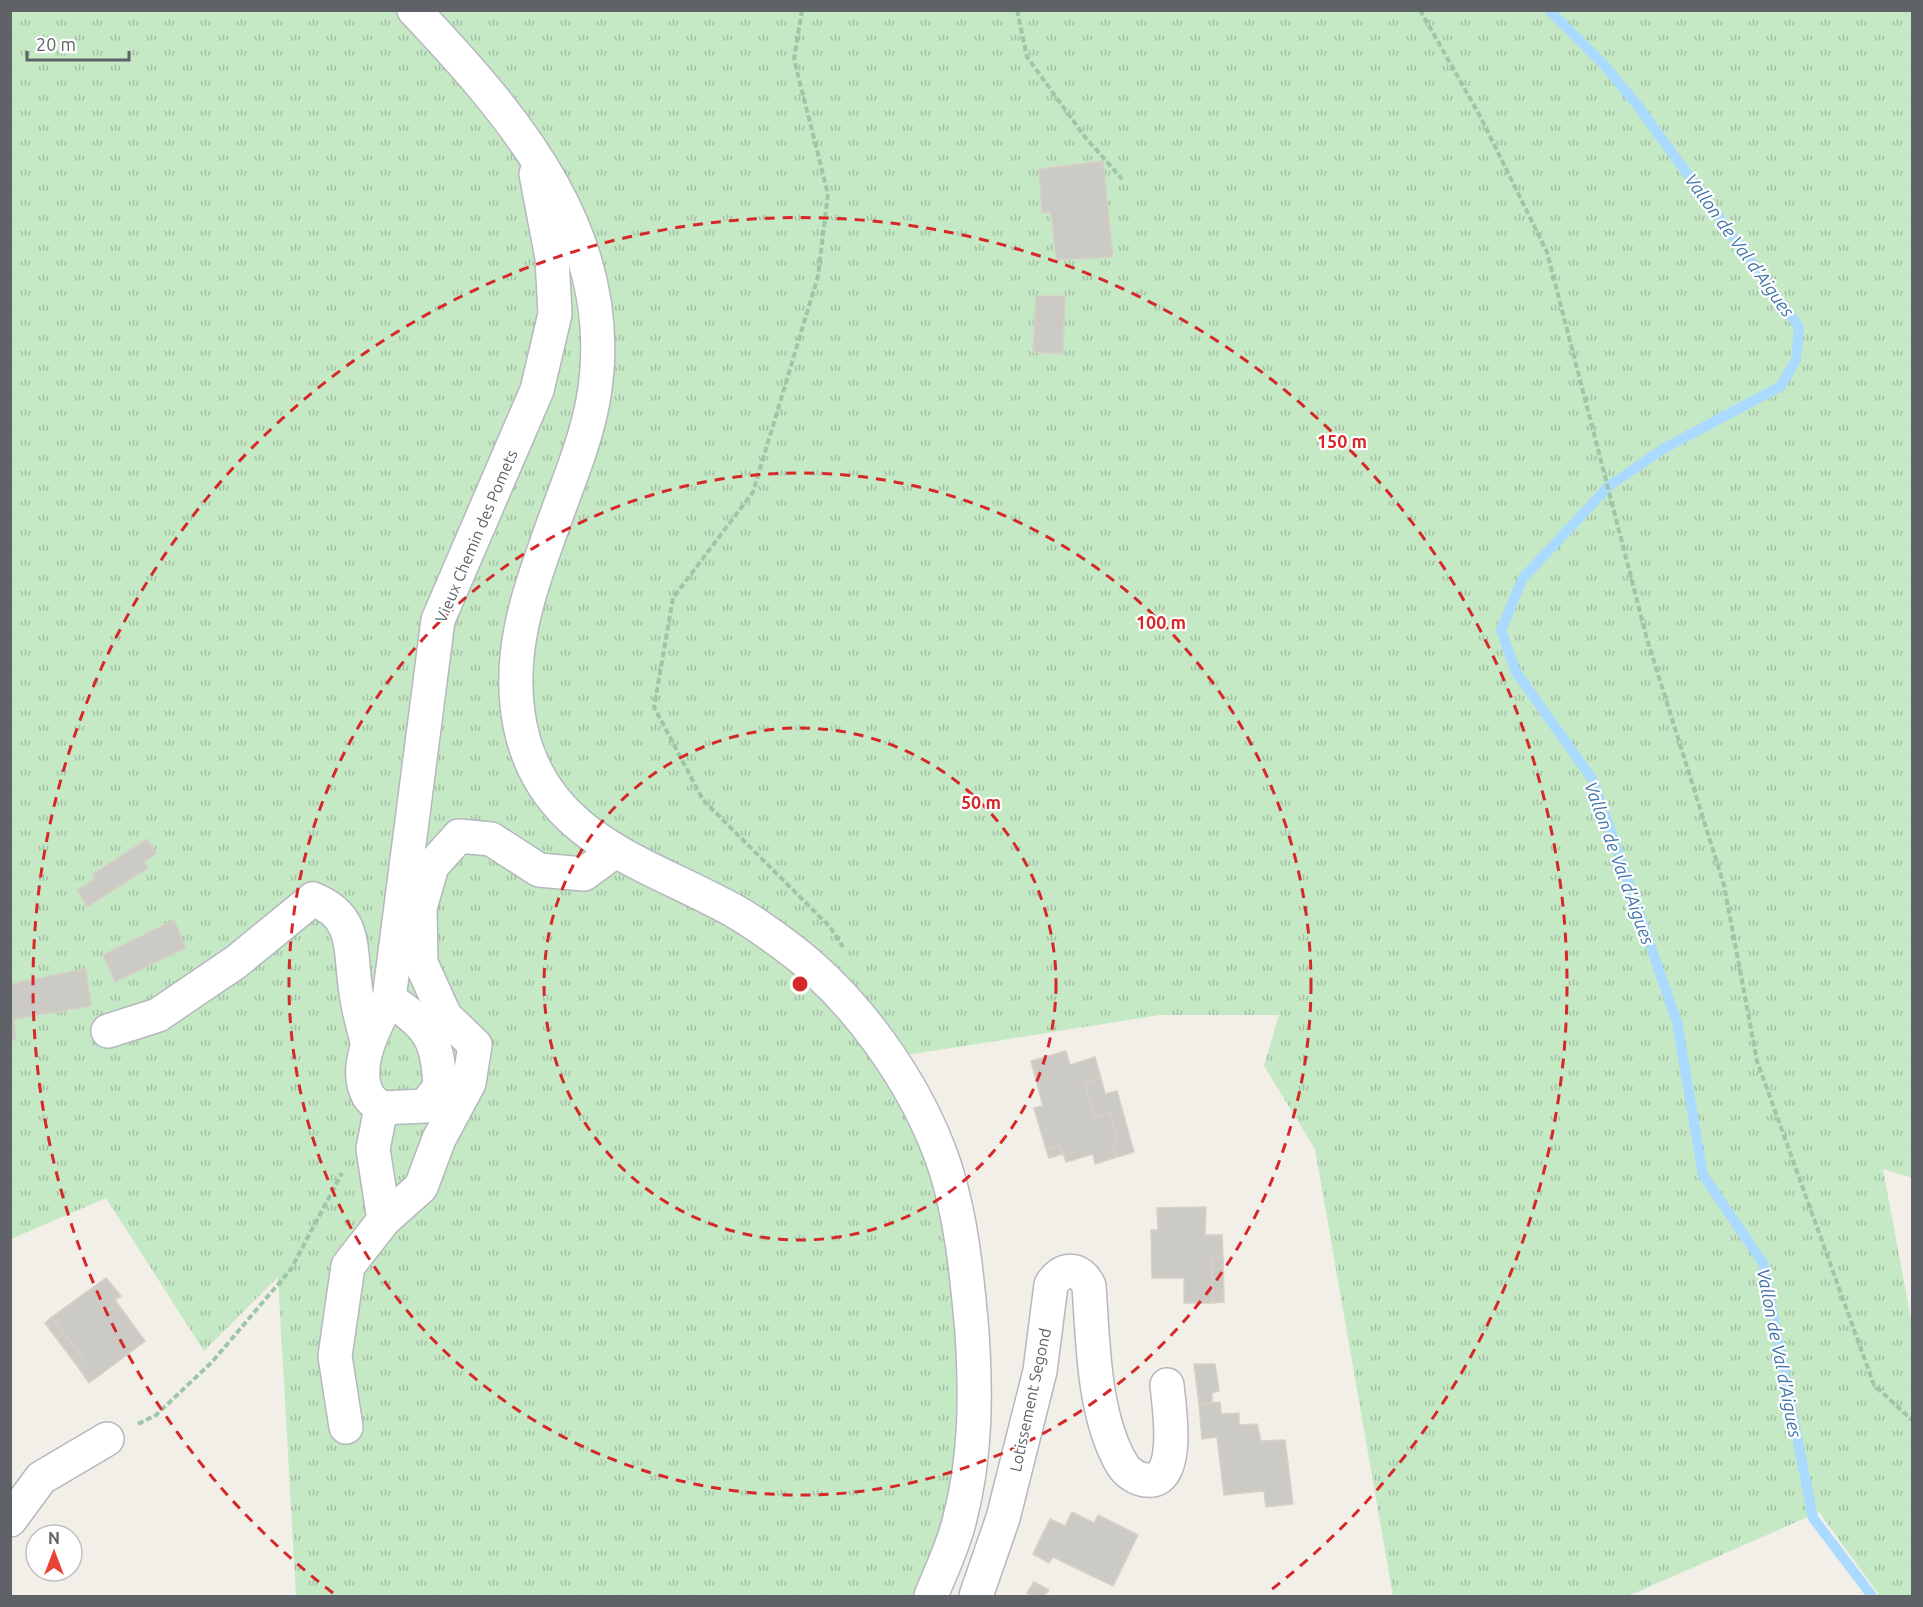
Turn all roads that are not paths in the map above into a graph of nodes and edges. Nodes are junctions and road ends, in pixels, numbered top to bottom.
1 (414, 10) edge
2 (531, 150) junction
3 (614, 852) junction
4 (389, 999) junction
5 (108, 1030) dead end
6 (367, 1042) junction
7 (381, 1108) junction
8 (384, 1220) junction
9 (1167, 1384) dead end
10 (346, 1427) dead end
11 (107, 1438) road end
12 (10, 1520) edge
13 (931, 1596) edge
14 (976, 1596) edge

1 - 2 street
2 - 3 street
2 - 4 street, Vieux Chemin des Pomets
3 - 8 street
3 - 13 street
4 - 6 street, Vieux Chemin des Pomets
4 - 7 street
5 - 6 street
6 - 7 street, Vieux Chemin des Pomets
7 - 8 street
8 - 10 street
9 - 14 street, Lotissement Segond
11 - 12 street

